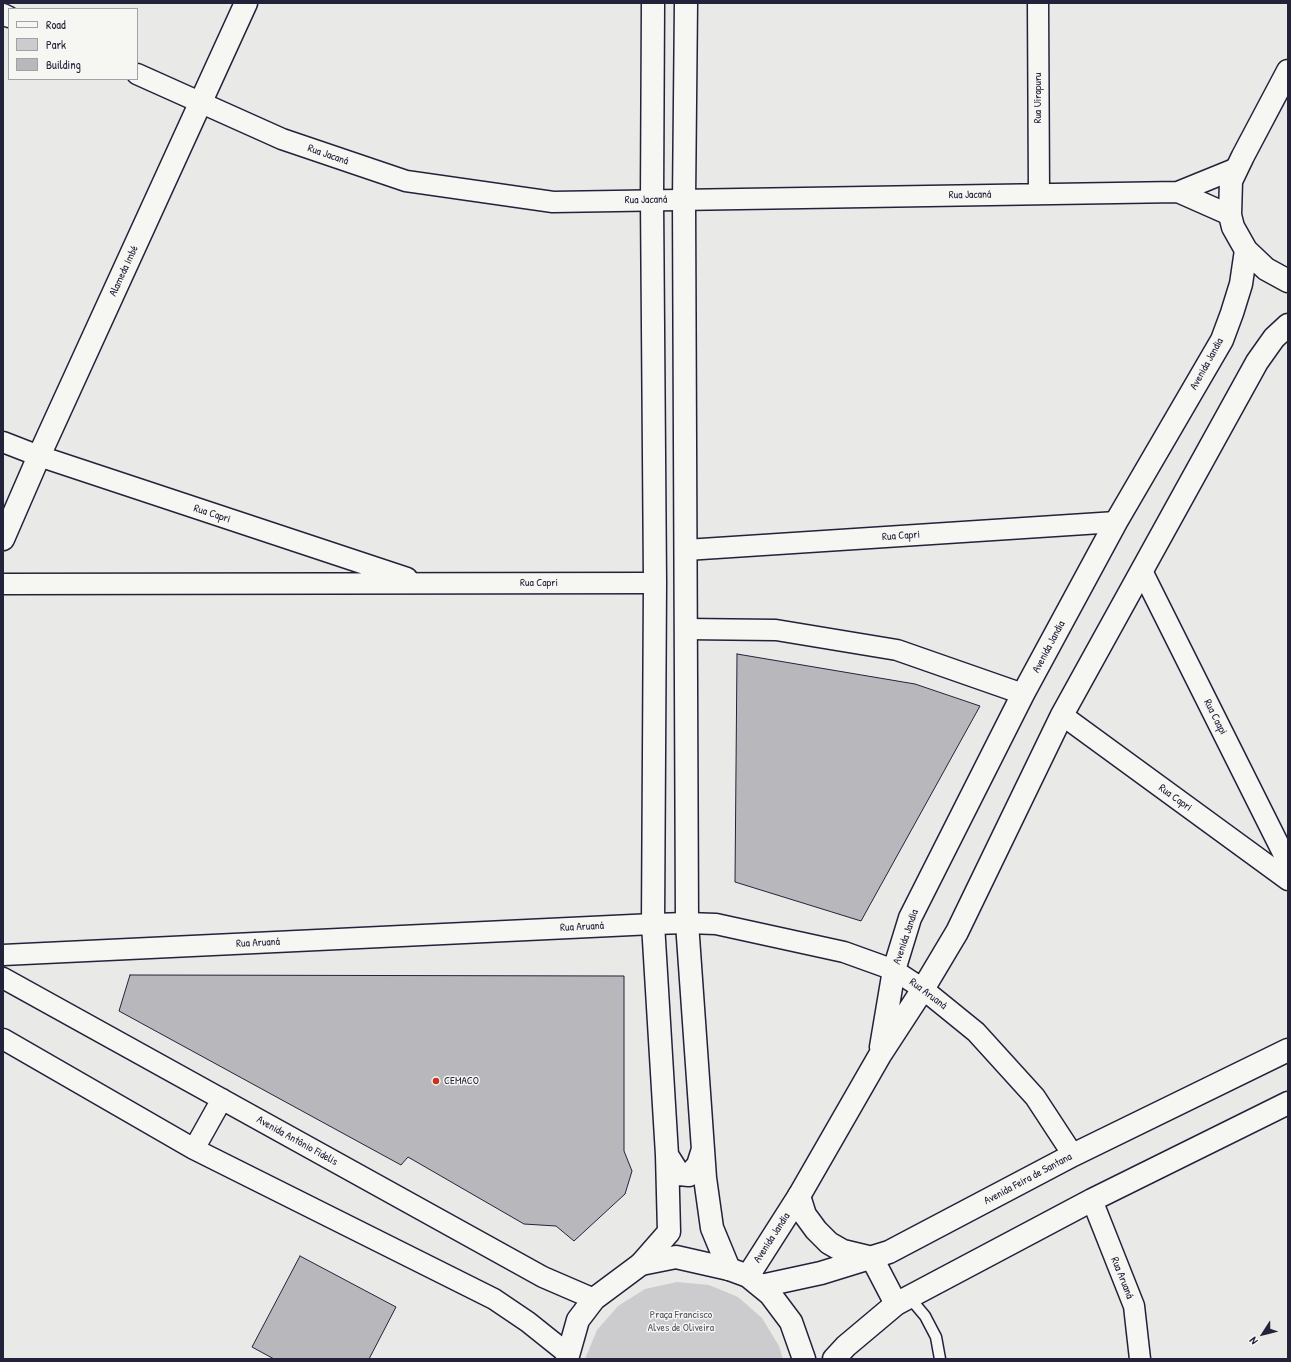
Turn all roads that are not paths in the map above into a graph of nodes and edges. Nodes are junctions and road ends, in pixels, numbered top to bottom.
1 (246, 3) edge
2 (653, 3) edge
3 (686, 3) edge
4 (1038, 3) edge
5 (1288, 71) edge
6 (138, 74) edge
7 (201, 101) junction
8 (1237, 168) junction
9 (1178, 192) junction
10 (1039, 194) junction
11 (652, 200) junction
12 (684, 200) junction
13 (1230, 216) junction
14 (1246, 250) junction
15 (1288, 281) edge
16 (1288, 325) edge
17 (3, 442) edge
18 (39, 456) junction
19 (1116, 522) junction
20 (3, 539) edge
21 (686, 550) junction
22 (1142, 571) junction
23 (423, 583) junction
24 (655, 583) junction
25 (3, 584) edge
26 (686, 629) junction
27 (1023, 694) junction
28 (1062, 715) junction
29 (1288, 863) edge
30 (1288, 880) edge
31 (687, 923) junction
32 (653, 924) junction
33 (3, 955) edge
34 (894, 970) junction
35 (3, 978) edge
36 (924, 989) junction
37 (3, 1039) edge
38 (1288, 1050) edge
39 (880, 1055) junction
40 (222, 1099) junction
41 (1288, 1103) edge
42 (194, 1149) junction
43 (703, 1149) junction
44 (667, 1155) junction
45 (1073, 1155) junction
46 (800, 1196) junction
47 (1092, 1200) junction
48 (872, 1258) junction
49 (640, 1264) junction
50 (746, 1277) junction
51 (594, 1299) junction
52 (902, 1300) junction
53 (567, 1357) edge
54 (804, 1359) edge
55 (834, 1359) edge
56 (940, 1359) edge
57 (1140, 1359) edge

1 - 7 street, Alameda Imbé
2 - 11 street
3 - 12 street
4 - 10 street, Rua Uirapuru
5 - 8 street
6 - 7 street, Rua Jacaná
7 - 11 street, Rua Jacaná
7 - 18 street, Alameda Imbé
8 - 9 street, Rua Jacaná
8 - 13 street
9 - 10 street, Rua Jacaná
9 - 13 street, Rua Jacaná
10 - 12 street, Rua Jacaná
11 - 12 street, Rua Jacaná
11 - 24 street
12 - 21 street
13 - 14 street
14 - 15 street
14 - 19 street, Avenida Jandia
16 - 22 street, Avenida Jandia
17 - 18 street, Rua Capri
18 - 20 street, Alameda Imbé
18 - 23 street, Rua Capri
19 - 21 street, Rua Capri
19 - 27 street, Avenida Jandia
21 - 26 street
22 - 28 street, Avenida Jandia
22 - 29 street, Rua Caapi
23 - 24 street, Rua Capri
23 - 25 street, Rua Capri
24 - 32 street
26 - 27 street
26 - 31 street
27 - 34 street, Avenida Jandia
28 - 30 street, Rua Capri
28 - 36 street, Avenida Jandia
31 - 32 street, Rua Aruaná
31 - 34 street, Rua Aruaná
31 - 43 street
32 - 33 street, Rua Aruaná
32 - 44 street
34 - 36 street, Rua Aruaná
34 - 39 street, Avenida Jandia
35 - 40 street, Avenida Antônio Fidelis
36 - 39 street, Avenida Jandia
36 - 45 street, Rua Aruaná
37 - 42 street
38 - 45 street, Avenida Feira de Santana
39 - 46 street, Avenida Jandia
40 - 42 street
40 - 51 street, Avenida Antônio Fidelis
41 - 47 street
42 - 53 street
43 - 44 street
43 - 50 street
44 - 49 street
45 - 48 street, Avenida Feira de Santana
46 - 48 street
46 - 50 street, Avenida Jandia
47 - 52 street
47 - 57 street, Rua Aruaná
48 - 50 street, Avenida Feira de Santana
48 - 52 street
49 - 50 street
49 - 51 street
50 - 54 street
51 - 53 street
52 - 55 street
52 - 56 lane

